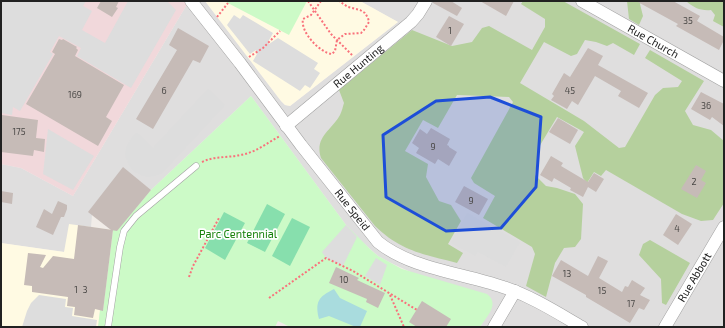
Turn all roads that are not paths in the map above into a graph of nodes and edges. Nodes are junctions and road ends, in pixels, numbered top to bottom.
1 (191, 1) edge
2 (426, 1) edge
3 (582, 1) edge
4 (724, 81) edge
5 (288, 128) junction
6 (196, 166) road end
7 (724, 226) edge
8 (515, 291) junction
9 (108, 327) edge
10 (494, 327) edge
11 (582, 327) edge
12 (665, 327) edge

1 - 5 street, Rue Speid
2 - 5 street, Rue Hunting
3 - 4 street, Rue Church
5 - 8 street, Rue Speid
6 - 9 lane
7 - 12 street, Rue Abbott
8 - 10 street
8 - 11 street, Rue Speid

